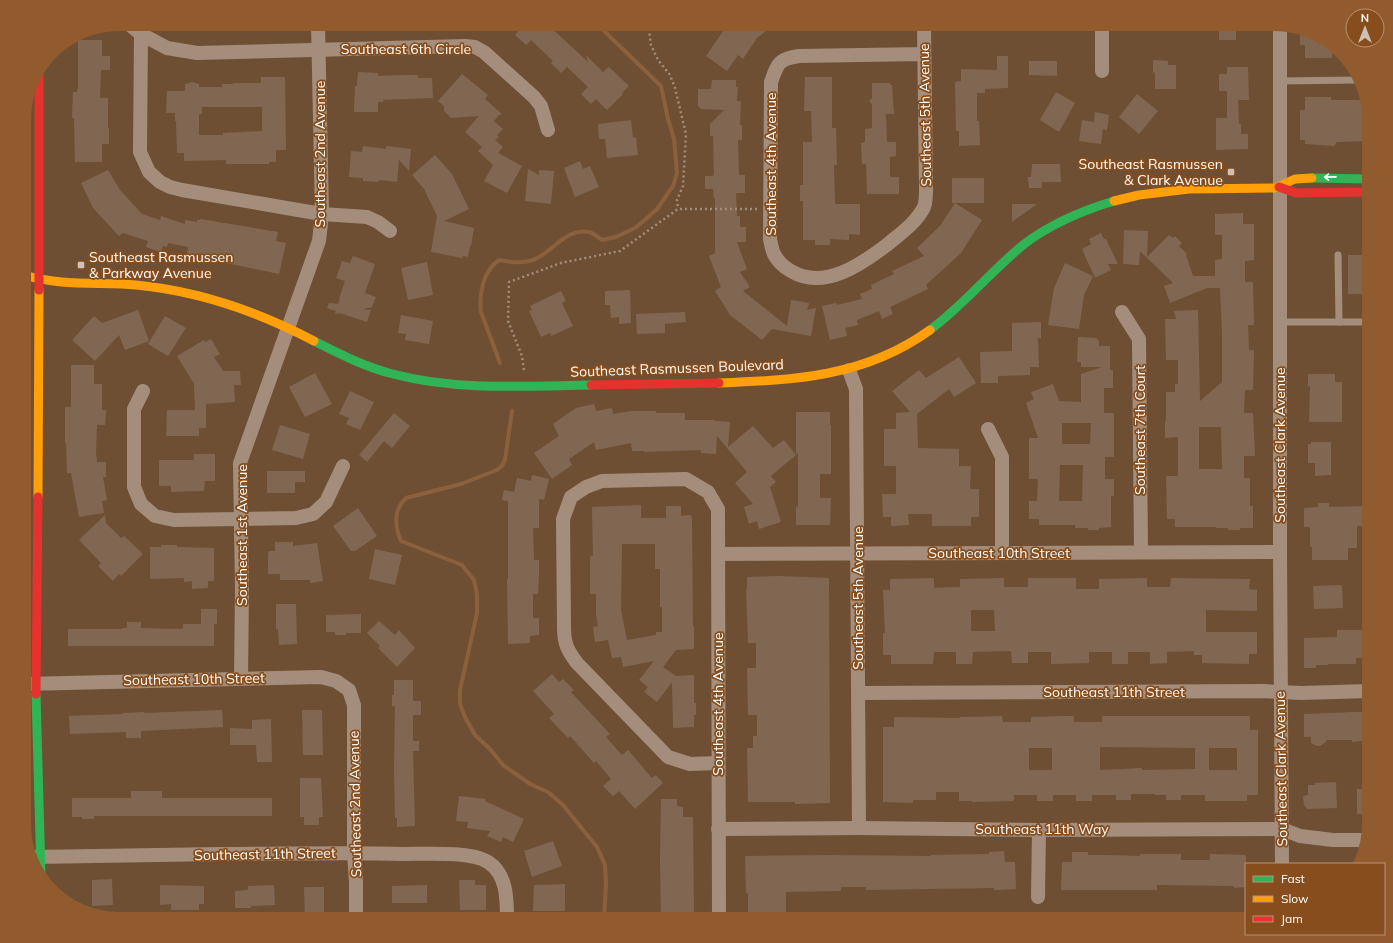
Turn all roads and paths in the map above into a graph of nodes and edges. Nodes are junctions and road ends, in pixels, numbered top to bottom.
1 (137, 31) edge
2 (318, 31) edge
3 (649, 31) edge
4 (924, 31) edge
5 (1102, 31) edge
6 (1280, 32) edge
7 (141, 34) junction
8 (319, 50) junction
9 (924, 54) junction
10 (1102, 71) dead end
11 (1353, 80) edge
12 (1279, 81) junction
13 (39, 83) edge
14 (548, 130) dead end
15 (1362, 178) edge
16 (1279, 186) junction
17 (1362, 192) edge
18 (678, 209) junction
19 (770, 209) junction
20 (322, 214) junction
21 (390, 231) dead end
22 (1338, 255) dead end
23 (798, 276) joint
24 (31, 278) edge
25 (39, 281) junction
26 (31, 283) edge
27 (1122, 312) dead end
28 (1280, 322) junction
29 (1339, 322) junction
30 (1362, 322) edge
31 (289, 328) junction
32 (849, 370) junction
33 (526, 386) junction
34 (143, 391) dead end
35 (988, 429) dead end
36 (343, 466) dead end
37 (31, 498) edge
38 (39, 498) junction
39 (240, 519) junction
40 (1141, 552) junction
41 (1280, 552) junction
42 (1002, 553) junction
43 (719, 554) junction
44 (858, 554) junction
45 (31, 662) edge
46 (241, 678) junction
47 (31, 683) edge
48 (349, 690) joint
49 (1280, 691) junction
50 (1362, 691) edge
51 (858, 693) junction
52 (31, 712) edge
53 (718, 763) junction
54 (859, 828) junction
55 (718, 829) junction
56 (1282, 829) junction
57 (1039, 830) junction
58 (1360, 840) edge
59 (36, 852) edge
60 (354, 852) junction
61 (38, 857) edge
62 (1282, 863) edge
63 (1038, 897) dead end
64 (356, 912) edge
65 (507, 912) edge
66 (719, 912) edge

1 - 7 street, Southeast 6th Circle
2 - 8 street, Southeast 2nd Avenue
3 - 18 path
4 - 9 street, Southeast 5th Avenue
5 - 10 street
6 - 12 street, Southeast Clark Avenue
7 - 8 street, Southeast 6th Circle
7 - 20 street
8 - 14 street, Southeast 6th Circle
8 - 20 street, Southeast 2nd Avenue
9 - 19 street, Southeast 4th Avenue
9 - 23 street, Southeast 5th Avenue
11 - 12 lane
12 - 16 street, Southeast Clark Avenue
13 - 25 street
15 -> 16 street, Southeast Rasmussen Boulevard
16 - 17 street, Southeast Rasmussen Boulevard
16 - 28 street, Southeast Clark Avenue
16 - 32 street, Southeast Rasmussen Boulevard
18 - 19 path
18 - 33 path
19 - 23 street, Southeast 4th Avenue
20 - 21 street
20 - 31 street, Southeast 2nd Avenue
22 - 29 lane
24 - 25 street
25 - 26 street
25 - 31 street, Southeast Rasmussen Boulevard
25 - 38 street
27 - 40 street, Southeast 7th Court
28 - 29 lane
28 - 41 street, Southeast Clark Avenue
29 - 30 lane
31 - 33 street, Southeast Rasmussen Boulevard
31 - 39 street, Southeast 1st Avenue
32 - 33 street, Southeast Rasmussen Boulevard
32 - 44 street, Southeast 5th Avenue
34 - 39 street
35 - 42 street
36 - 39 street
37 - 38 street
38 - 45 street
39 - 46 street, Southeast 1st Avenue
40 - 41 street, Southeast 10th Street
40 - 42 street, Southeast 10th Street
41 - 49 street, Southeast Clark Avenue
42 - 44 street, Southeast 10th Street
43 - 44 street, Southeast 10th Street
43 - 53 street, Southeast 4th Avenue
43 - 53 street, Southeast 4th Avenue
44 - 51 street, Southeast 5th Avenue
46 - 47 street, Southeast 10th Street
46 - 48 street, Southeast 10th Street
48 - 60 street, Southeast 2nd Avenue
49 - 50 street, Southeast 11th Street
49 - 51 street, Southeast 11th Street
49 - 56 street, Southeast Clark Avenue
51 - 54 street, Southeast 5th Avenue
52 - 59 street
53 - 55 street, Southeast 4th Avenue
54 - 55 street, Southeast 11th Way
54 - 57 street, Southeast 11th Way
55 - 66 street, Southeast 4th Avenue
56 - 57 street, Southeast 11th Way
56 - 58 street, Southeast 11th Way
56 - 62 street, Southeast Clark Avenue
57 - 63 street
60 - 61 street, Southeast 11th Street
60 - 64 street, Southeast 2nd Avenue
60 - 65 street, Southeast 11th Street

